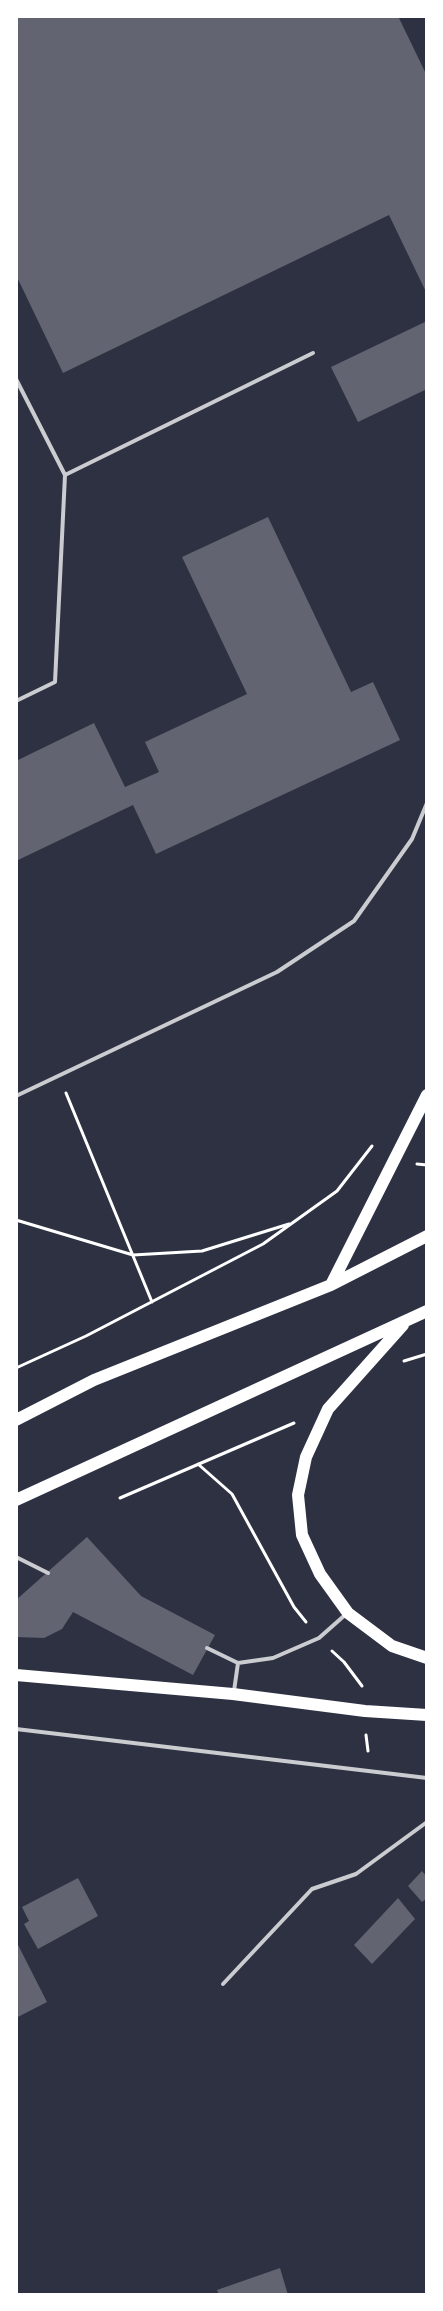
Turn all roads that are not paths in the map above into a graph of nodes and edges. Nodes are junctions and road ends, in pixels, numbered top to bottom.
1 (314, 353) dead end
2 (16, 379) edge
3 (65, 475) junction
4 (16, 701) edge
5 (427, 803) edge
6 (427, 1095) edge
7 (16, 1096) edge
8 (427, 1236) edge
9 (331, 1285) junction
10 (427, 1311) edge
11 (408, 1320) junction
12 (16, 1420) edge
13 (16, 1500) edge
14 (16, 1558) edge
15 (48, 1573) dead end
16 (348, 1613) junction
17 (207, 1648) dead end
18 (427, 1658) edge
19 (238, 1664) junction
20 (16, 1675) edge
21 (233, 1694) junction
22 (427, 1715) edge
23 (16, 1729) edge
24 (427, 1778) edge
25 (427, 1822) edge
26 (223, 1984) dead end

1 - 3 lane
2 - 3 lane
3 - 4 lane
5 - 7 lane
6 - 9 main road
8 - 9 main road
9 - 12 main road
10 - 11 main road
11 - 13 main road
11 - 16 main road
14 - 15 lane
16 - 18 main road
16 - 19 lane
17 - 19 lane
19 - 21 lane
20 - 21 main road
21 - 22 main road
23 - 24 lane
25 - 26 lane

